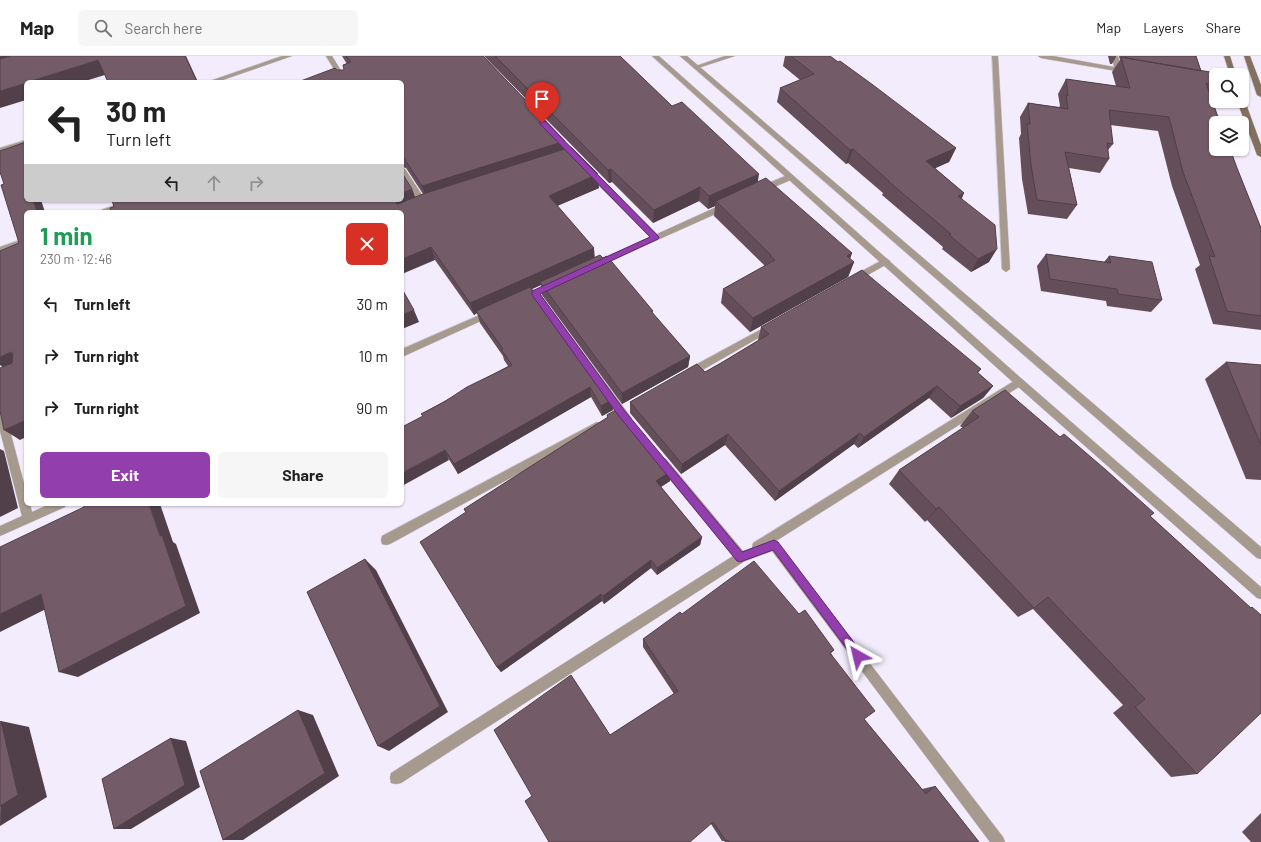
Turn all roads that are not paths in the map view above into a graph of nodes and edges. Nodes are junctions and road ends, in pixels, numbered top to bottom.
1 (289, 56) edge
2 (328, 56) edge
3 (655, 56) edge
4 (683, 56) edge
5 (732, 56) edge
6 (995, 56) edge
7 (1041, 56) edge
8 (1115, 56) edge
9 (1227, 56) edge
10 (1247, 56) edge
11 (696, 67) junction
12 (1230, 68) edge
13 (1118, 69) junction
14 (1133, 72) edge
15 (216, 80) edge
16 (344, 80) edge
17 (1261, 95) edge
18 (1244, 108) edge
19 (24, 143) edge
20 (0, 151) edge
21 (1261, 155) edge
22 (585, 167) edge
23 (404, 173) edge
24 (790, 176) junction
25 (755, 193) edge
26 (132, 202) edge
27 (734, 202) edge
28 (110, 210) edge
29 (404, 212) edge
30 (655, 237) junction
31 (24, 242) edge
32 (0, 250) edge
33 (886, 261) junction
34 (592, 267) edge
35 (1006, 269) dead end
36 (845, 285) edge
37 (535, 293) edge
38 (500, 309) edge
39 (777, 323) edge
40 (404, 352) edge
41 (682, 378) edge
42 (1019, 382) junction
43 (0, 412) edge
44 (618, 414) junction
45 (636, 431) edge
46 (656, 455) edge
47 (24, 503) edge
48 (25, 506) edge
49 (56, 506) edge
50 (28, 518) junction
51 (0, 531) edge
52 (386, 540) dead end
53 (1261, 554) edge
54 (740, 557) junction
55 (1261, 594) edge
56 (396, 778) dead end
57 (998, 842) edge

1 - 15 street
2 - 16 street
3 - 24 street
4 - 11 street
5 - 11 street
6 - 35 street
7 - 13 street
8 - 13 street
9 - 12 main road
10 - 17 main road
11 - 53 street
13 - 14 street
18 - 21 main road
19 - 20 street
22 - 30 street
23 - 29 street
24 - 25 street
24 - 33 street
26 - 28 street
27 - 30 street
30 - 34 street
31 - 32 street
33 - 36 street
33 - 42 street
37 - 44 street
38 - 40 street
39 - 41 street
42 - 54 street
42 - 55 street
43 - 47 street
44 - 45 street
44 - 52 street
46 - 54 street
48 - 50 street
49 - 50 street
50 - 51 street
54 - 56 street
54 - 57 street

